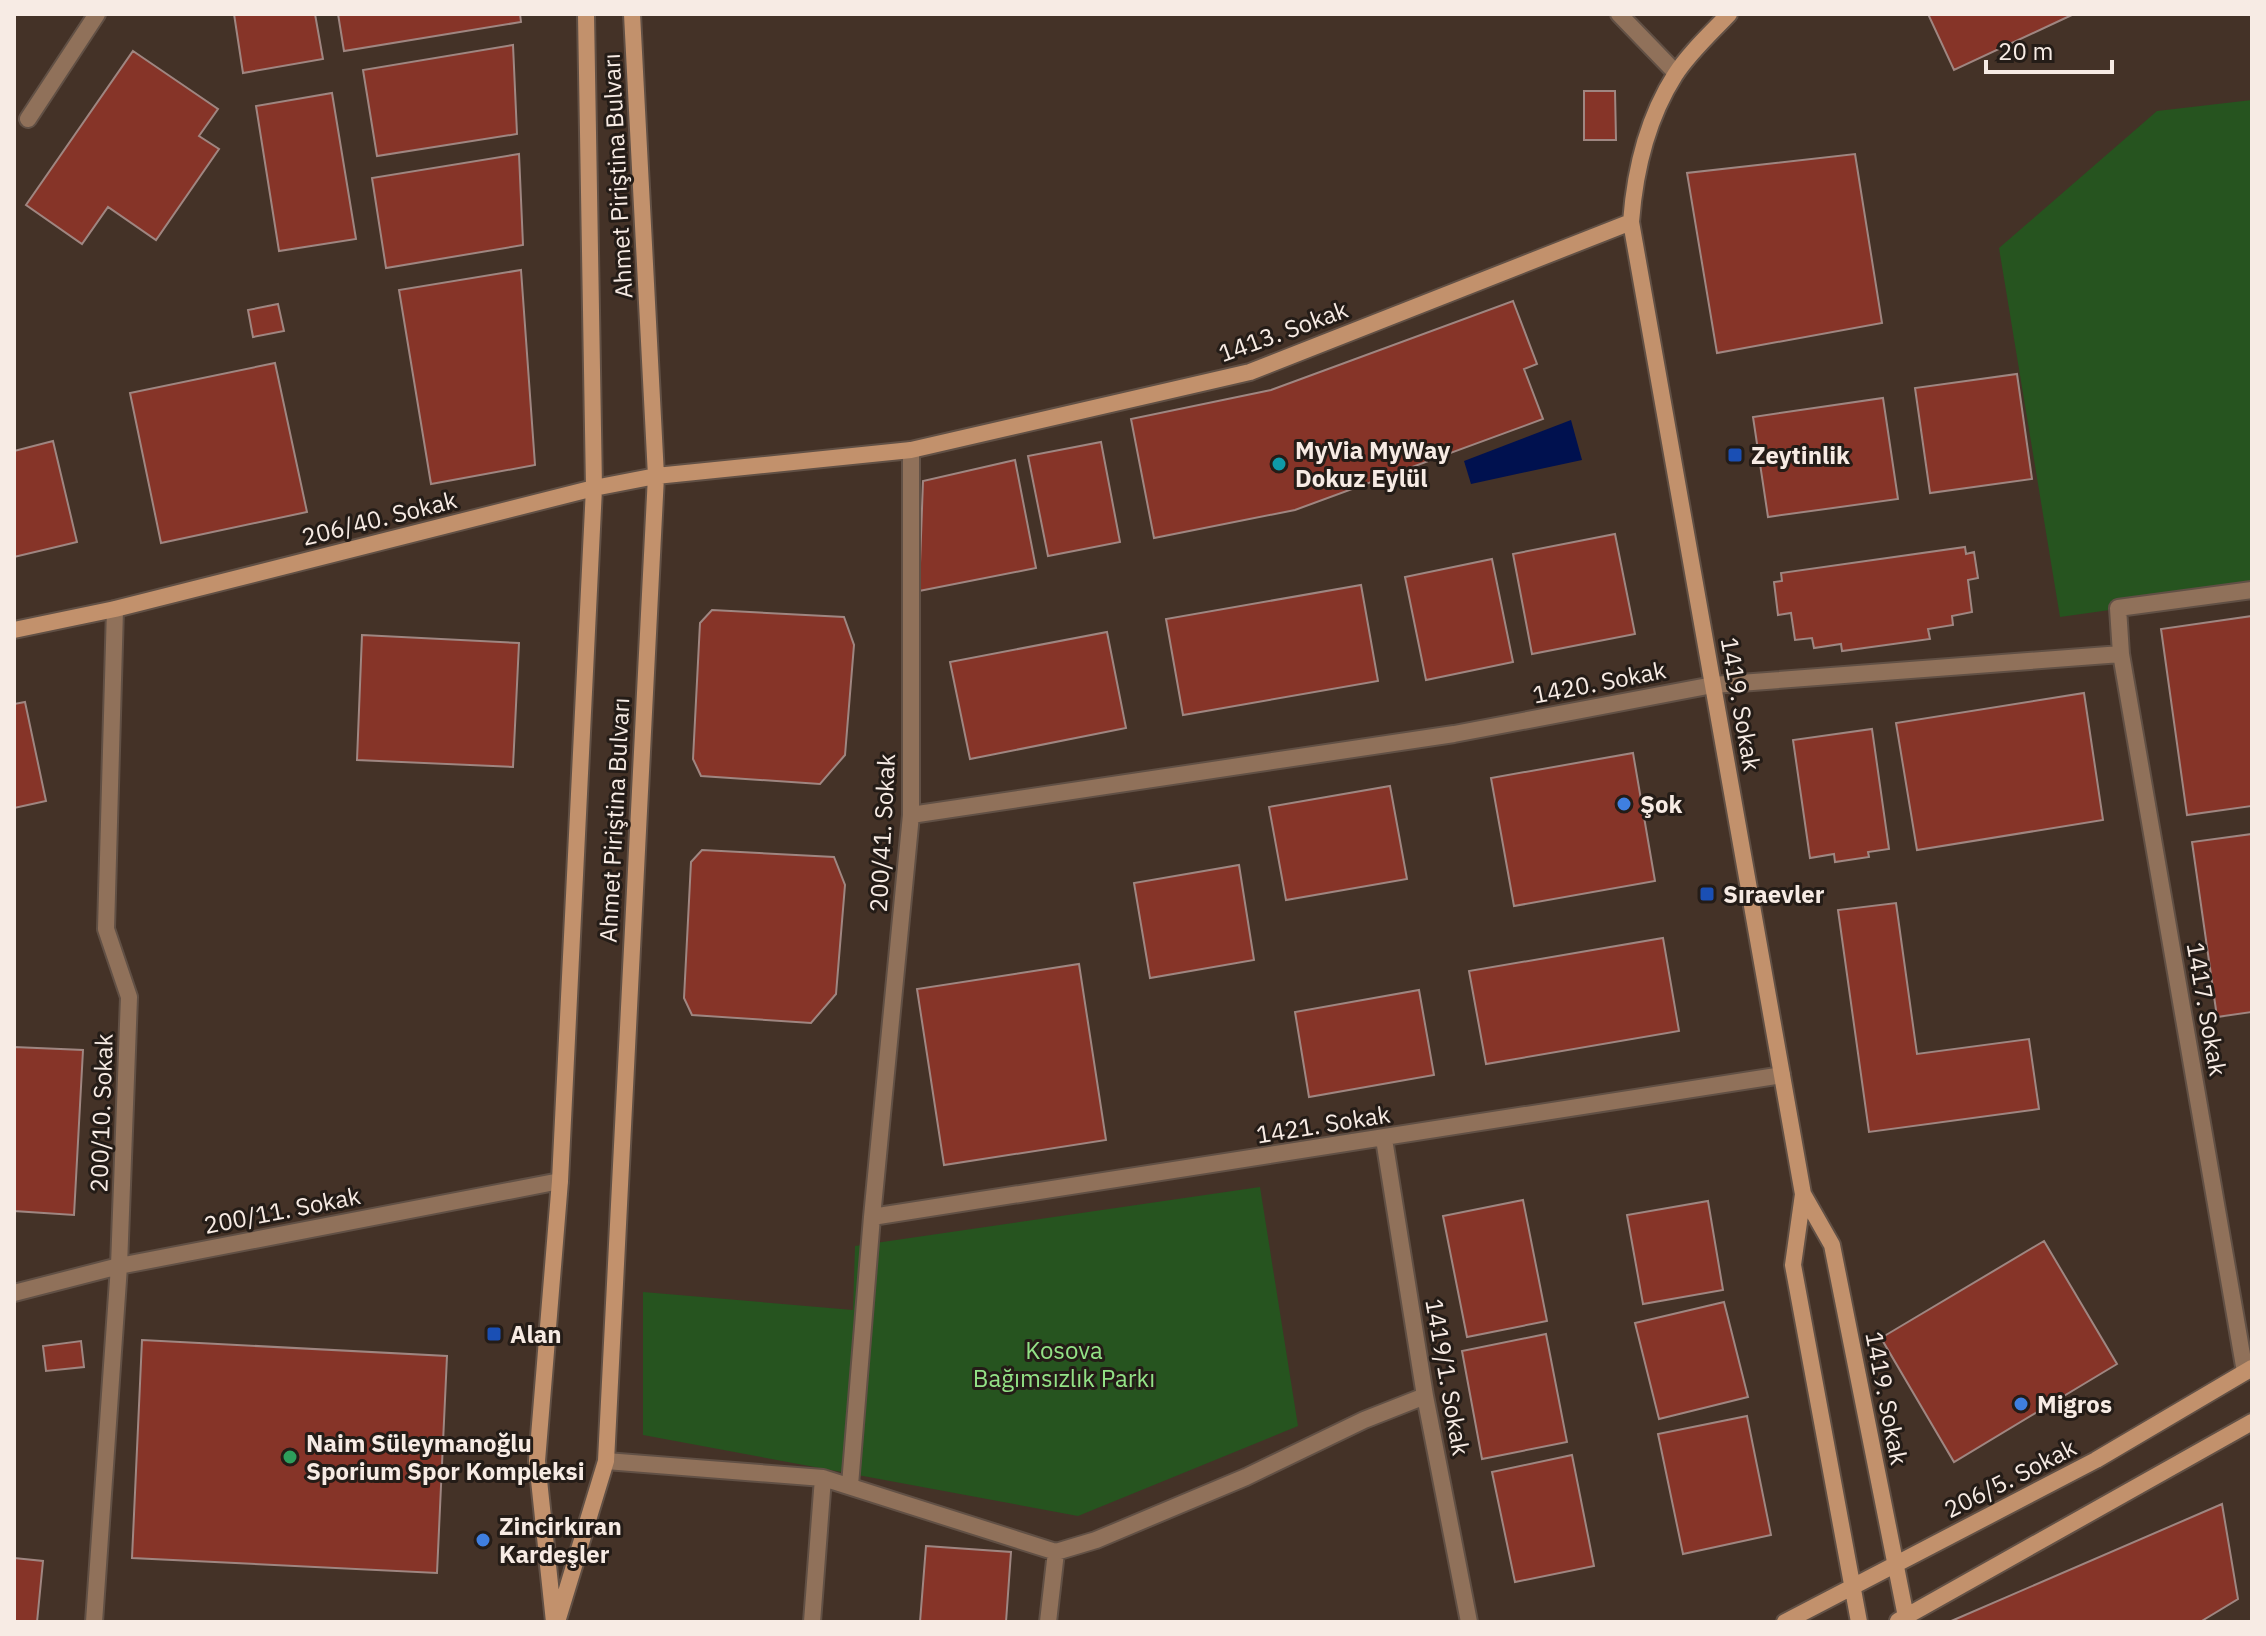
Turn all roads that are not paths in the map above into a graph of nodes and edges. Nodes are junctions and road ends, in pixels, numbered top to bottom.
1 (97, 14) edge
2 (586, 14) edge
3 (632, 14) edge
4 (1619, 14) edge
5 (1729, 14) edge
6 (1676, 73) junction
7 (28, 119) dead end
8 (1631, 222) junction
9 (911, 450) junction
10 (656, 476) junction
11 (594, 488) junction
12 (2252, 590) edge
13 (115, 609) junction
14 (14, 630) edge
15 (2121, 654) junction
16 (1713, 685) junction
17 (911, 815) junction
18 (1782, 1075) junction
19 (1384, 1139) junction
20 (560, 1181) junction
21 (1803, 1194) junction
22 (872, 1217) junction
23 (119, 1266) junction
24 (14, 1293) edge
25 (2248, 1370) edge
26 (1425, 1396) junction
27 (2252, 1422) edge
28 (606, 1461) junction
29 (823, 1478) junction
30 (850, 1485) junction
31 (1056, 1552) junction
32 (1895, 1564) junction
33 (1853, 1586) junction
34 (1903, 1620) edge
35 (94, 1622) edge
36 (555, 1622) edge
37 (812, 1622) edge
38 (1048, 1622) edge
39 (1469, 1622) edge
40 (1785, 1622) edge
41 (1859, 1622) edge

1 - 7 street
2 - 11 main road, Ahmet Piriştina Bulvarı
3 - 10 main road, Ahmet Piriştina Bulvarı
4 - 6 street
5 - 6 main road
6 - 8 main road
8 - 9 main road, 1413. Sokak
8 - 16 main road, 1419. Sokak
9 - 10 main road, 1413. Sokak
9 - 17 street, 200/41. Sokak
10 - 11 main road, 206/40. Sokak
10 - 28 main road, Ahmet Piriştina Bulvarı
11 - 13 main road, 206/40. Sokak
11 - 20 main road, Ahmet Piriştina Bulvarı
12 - 15 street
13 - 14 main road, 206/40. Sokak
13 - 23 street, 200/10. Sokak
15 - 16 street, 1420. Sokak
15 - 25 street, 1417. Sokak
16 - 17 street, 1420. Sokak
16 - 18 main road, 1419. Sokak
17 - 22 street, 200/41. Sokak
18 - 19 street, 1421. Sokak
18 - 21 main road, 1419. Sokak
19 - 22 street, 1421. Sokak
19 - 26 street, 1419/1. Sokak
20 - 23 street, 200/11. Sokak
20 - 36 main road, Ahmet Piriştina Bulvarı
21 - 32 main road, 1419. Sokak
21 - 33 main road, 1419. Sokak
22 - 30 street, 200/41. Sokak
23 - 24 street, 200/11. Sokak
23 - 35 street, 200/10. Sokak
25 - 32 main road, 206/5. Sokak
26 - 31 street
26 - 39 street, 1419/1. Sokak
27 - 34 main road
28 - 29 street
28 - 36 main road, Ahmet Piriştina Bulvarı
29 - 30 street
29 - 37 street
30 - 31 street
31 - 38 street
32 - 33 main road, 206/5. Sokak
32 - 34 main road, 1419. Sokak
33 - 40 main road, 206/5. Sokak
33 - 41 main road, 1419. Sokak

